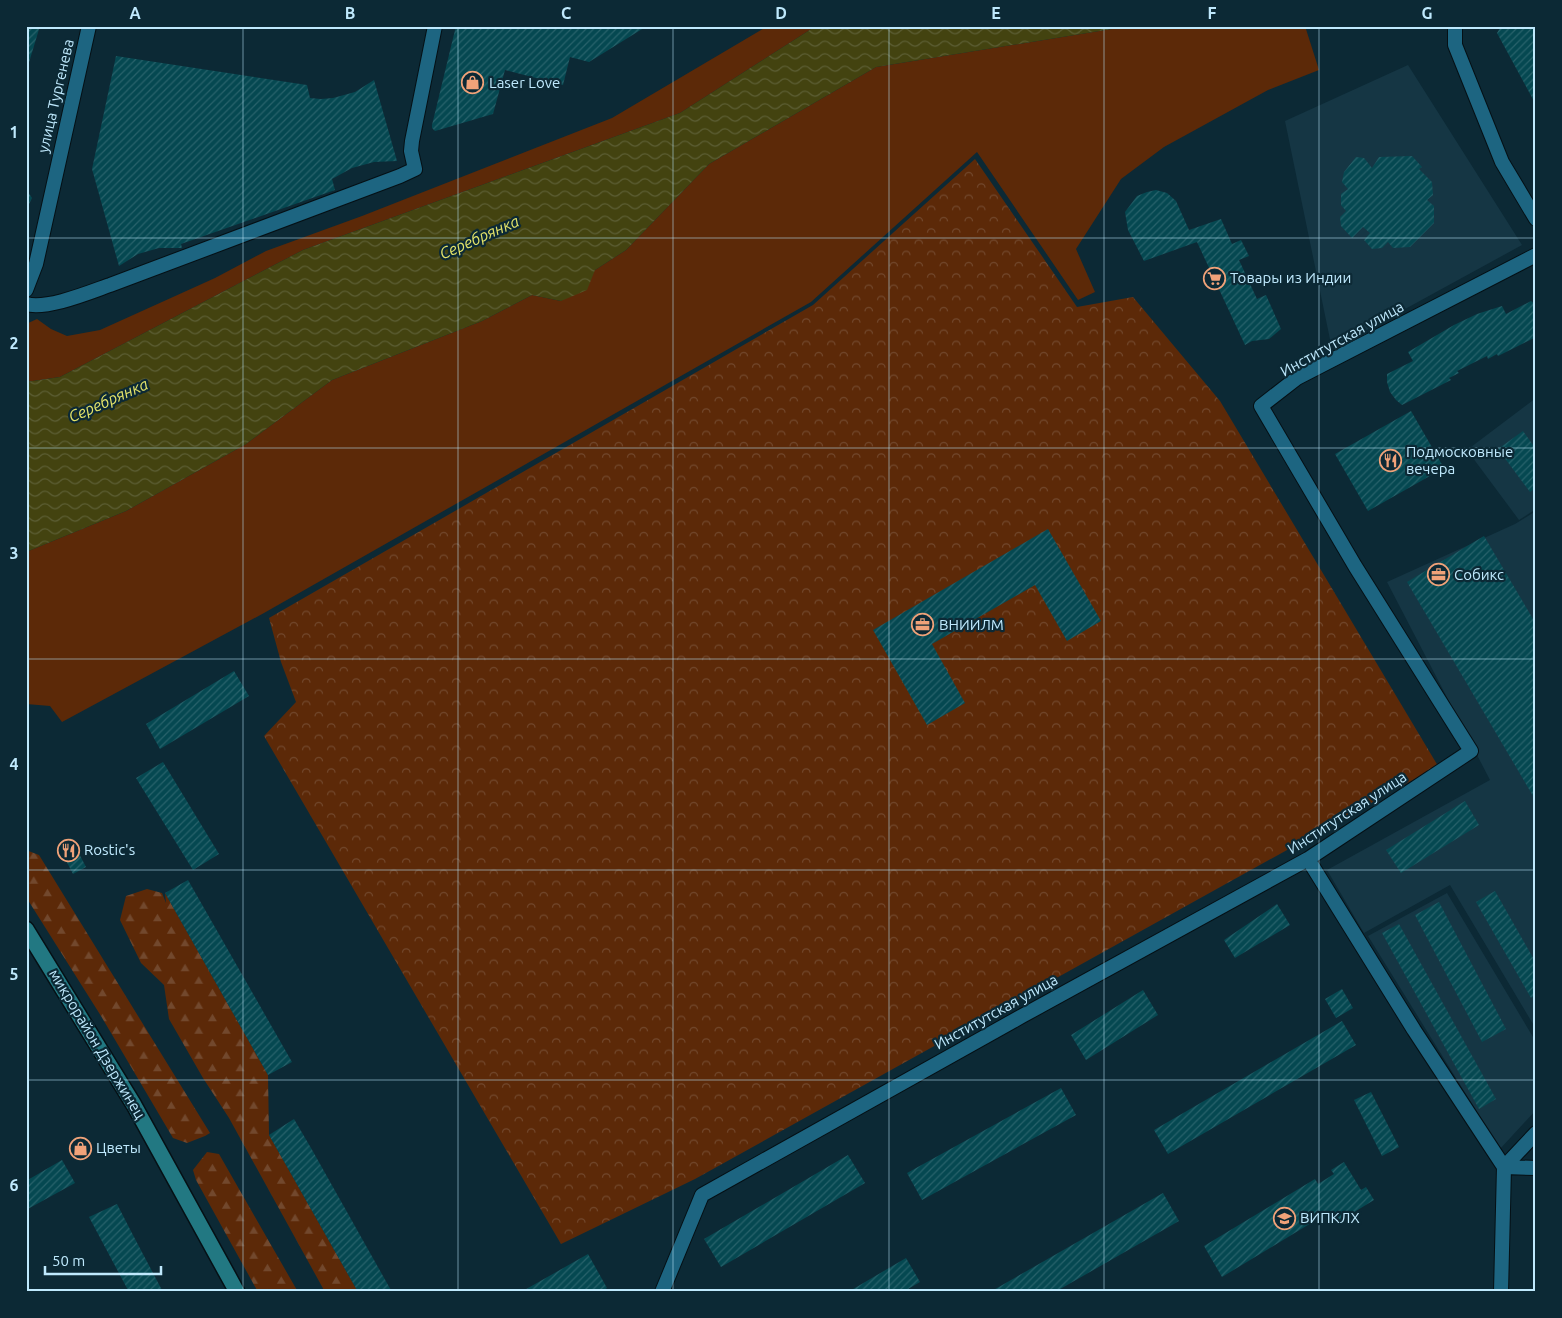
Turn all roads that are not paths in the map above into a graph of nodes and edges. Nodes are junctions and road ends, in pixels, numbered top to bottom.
1 (89, 26) edge
2 (435, 26) edge
3 (1455, 26) edge
4 (1536, 219) edge
5 (1536, 255) edge
6 (26, 290) edge
7 (26, 304) edge
8 (1308, 859) junction
9 (26, 929) edge
10 (1536, 1133) edge
11 (1504, 1167) junction
12 (1536, 1168) edge
13 (237, 1292) edge
14 (662, 1292) edge
15 (1501, 1292) edge

1 - 6 street, улица Тургенева
2 - 7 street
3 - 4 street
5 - 8 street, Институтская улица
8 - 11 street
8 - 14 street, Институтская улица
9 - 13 main road, микрорайон Дзержинец
10 - 11 street
11 - 12 street
11 - 15 street

